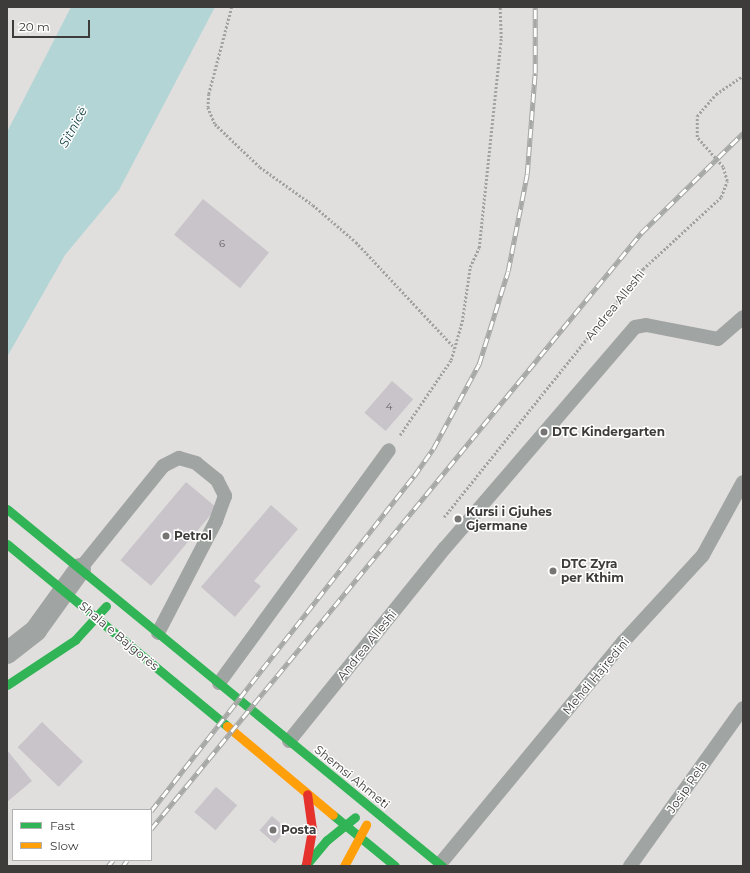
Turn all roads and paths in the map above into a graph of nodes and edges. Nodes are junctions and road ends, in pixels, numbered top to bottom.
1 (232, 7) edge
2 (500, 7) edge
3 (743, 76) edge
4 (743, 317) edge
5 (455, 349) junction
6 (389, 450) joint
7 (743, 482) edge
8 (7, 509) edge
9 (7, 544) edge
10 (445, 548) junction
11 (80, 569) junction
12 (64, 591) junction
13 (114, 597) junction
14 (96, 617) junction
15 (158, 633) junction
16 (7, 653) edge
17 (219, 683) junction
18 (7, 685) edge
19 (743, 708) edge
20 (289, 741) junction
21 (307, 794) junction
22 (370, 807) junction
23 (344, 824) junction
24 (360, 838) junction
25 (305, 865) edge
26 (441, 865) edge
27 (344, 866) edge
28 (395, 866) edge
29 (630, 866) edge

1 - 5 path
2 - 5 path
3 - 10 path, Andrea Alleshi
4 - 10 lane, Andrea Alleshi
5 - 6 path
6 - 17 lane
7 - 26 lane, Mehdi Hajredini
8 - 11 main road
9 - 12 main road, Shala e Bajgorës
10 - 20 lane, Andrea Alleshi
11 - 12 street
11 - 13 main road
11 - 15 lane
12 - 14 main road, Shala e Bajgorës
12 - 16 street
13 - 14 main road
13 - 15 main road
14 - 18 main road
14 - 21 main road, Shala e Bajgorës
15 - 17 main road
17 - 20 main road, Shemsi Ahmeti
19 - 29 lane, Josip Rela
20 - 22 main road, Shemsi Ahmeti
21 - 23 main road
21 - 25 main road
22 - 23 main road
22 - 24 main road
22 - 26 main road, Shemsi Ahmeti
23 - 24 main road
23 - 25 main road
24 - 27 main road
24 - 28 main road

